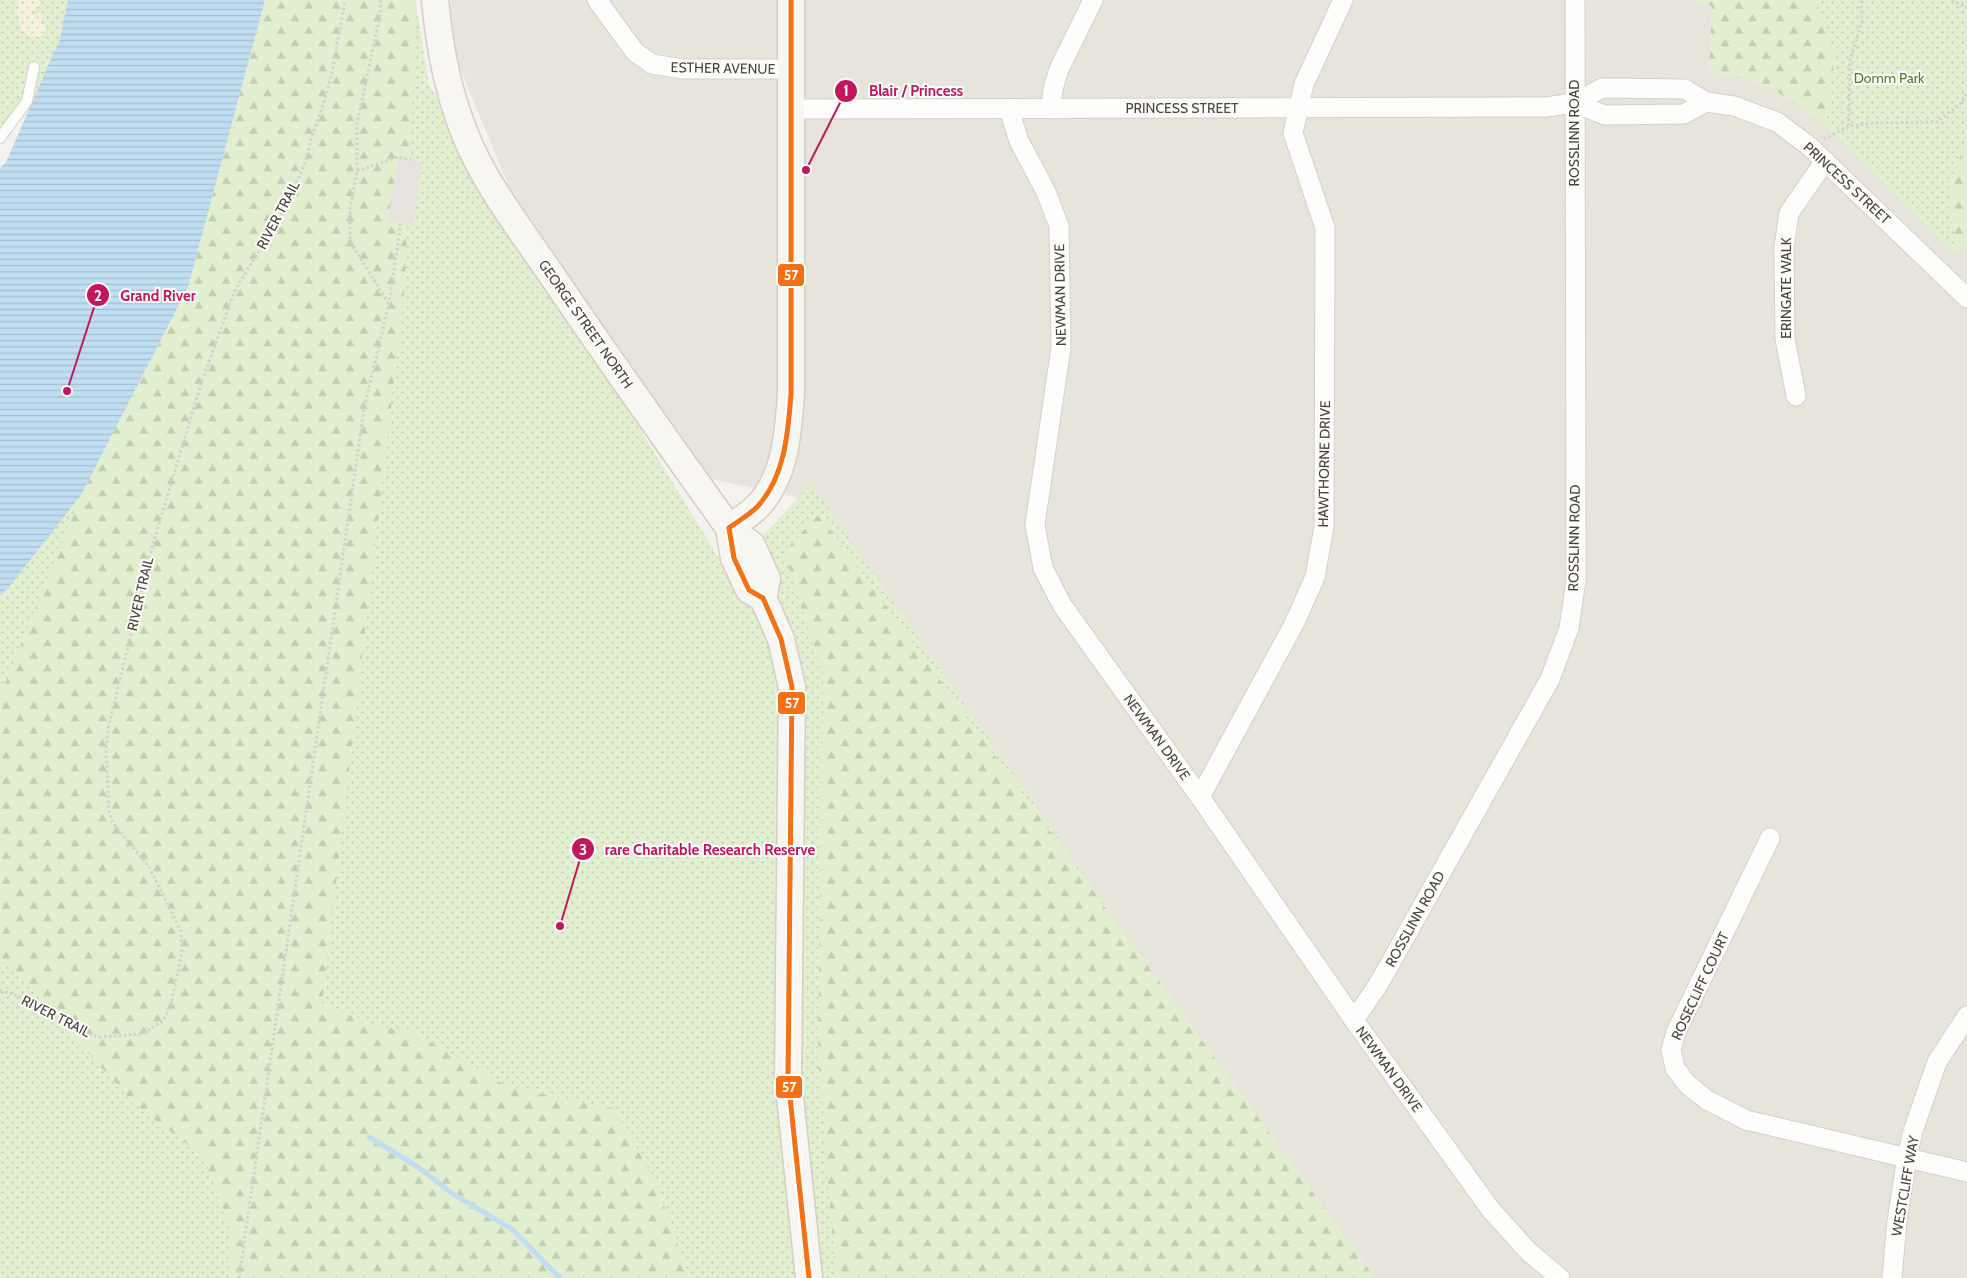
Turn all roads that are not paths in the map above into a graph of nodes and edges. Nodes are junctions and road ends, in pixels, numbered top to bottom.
1 (435, 0) edge
2 (597, 0) edge
3 (791, 0) edge
4 (1093, 0) edge
5 (1343, 0) edge
6 (1574, 0) edge
7 (34, 67) dead end
8 (790, 69) junction
9 (1706, 102) junction
10 (1574, 103) junction
11 (790, 108) junction
12 (1298, 108) junction
13 (1009, 109) junction
14 (1051, 109) junction
15 (0, 138) edge
16 (1825, 161) junction
17 (1967, 298) edge
18 (1796, 396) dead end
19 (729, 528) junction
20 (1200, 797) junction
21 (1770, 838) dead end
22 (1967, 1016) edge
23 (1354, 1020) junction
24 (1907, 1157) junction
25 (1967, 1172) edge
26 (809, 1278) edge
27 (1560, 1278) edge
28 (1892, 1278) edge

1 - 19 main road, GEORGE STREET NORTH
2 - 8 street, ESTHER AVENUE
3 - 8 main road
4 - 14 street
5 - 12 street, HAWTHORNE DRIVE
6 - 10 street, ROSSLINN ROAD
7 - 15 lane
8 - 11 main road
9 - 10 street
9 - 10 street, PRINCESS STREET
9 - 16 street, PRINCESS STREET
10 - 12 street, PRINCESS STREET
10 - 23 street, ROSSLINN ROAD
11 - 13 street, PRINCESS STREET
11 - 19 main road
12 - 14 street, PRINCESS STREET
12 - 20 street, HAWTHORNE DRIVE
13 - 14 street, PRINCESS STREET
13 - 20 street, NEWMAN DRIVE
16 - 17 street, PRINCESS STREET
16 - 18 street, ERINGATE WALK
19 - 26 main road, GEORGE STREET NORTH
20 - 23 street, NEWMAN DRIVE
21 - 24 street, ROSECLIFF COURT
22 - 24 street, WESTCLIFF WAY
23 - 27 street, NEWMAN DRIVE
24 - 25 street, ROSECLIFF COURT
24 - 28 street, WESTCLIFF WAY

